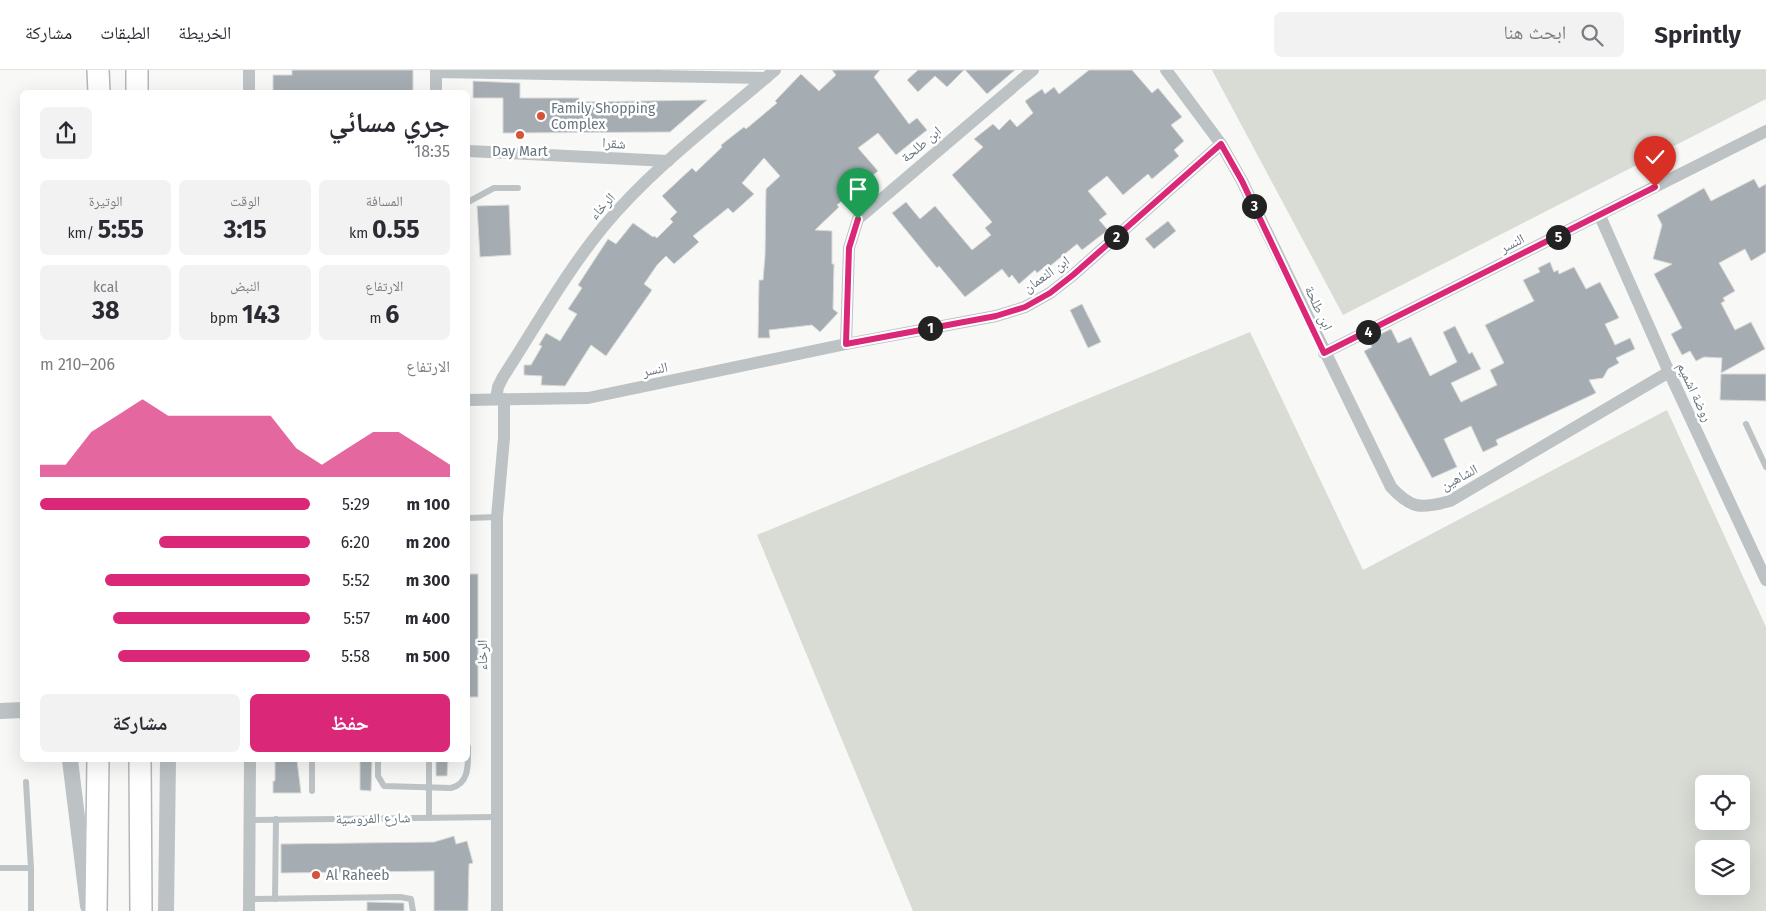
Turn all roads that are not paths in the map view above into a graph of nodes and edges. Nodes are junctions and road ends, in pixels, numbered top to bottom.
1 (98, 70) edge
2 (137, 70) edge
3 (249, 70) edge
4 (1032, 70) edge
5 (1166, 70) edge
6 (436, 71) edge
7 (770, 74) edge
8 (99, 90) edge
9 (137, 90) edge
10 (249, 90) edge
11 (436, 90) edge
12 (1766, 131) edge
13 (1221, 144) junction
14 (470, 151) edge
15 (668, 161) junction
16 (518, 188) dead end
17 (470, 201) edge
18 (1600, 216) junction
19 (846, 344) junction
20 (1324, 353) junction
21 (1669, 372) junction
22 (500, 399) junction
23 (470, 400) edge
24 (1746, 424) dead end
25 (1766, 467) edge
26 (497, 517) junction
27 (470, 518) edge
28 (1765, 577) edge
29 (20, 710) edge
30 (0, 711) edge
31 (70, 762) edge
32 (98, 762) edge
33 (140, 762) edge
34 (168, 762) edge
35 (250, 762) edge
36 (312, 762) edge
37 (378, 762) edge
38 (429, 762) edge
39 (467, 762) edge
40 (26, 782) dead end
41 (429, 787) junction
42 (312, 791) dead end
43 (496, 817) junction
44 (429, 818) junction
45 (276, 819) junction
46 (249, 820) junction
47 (0, 868) edge
48 (31, 868) junction
49 (275, 899) junction
50 (249, 905) edge
51 (31, 911) edge
52 (89, 911) edge
53 (96, 911) edge
54 (141, 911) edge
55 (166, 911) edge
56 (414, 911) edge
57 (497, 911) edge

1 - 8 highway
2 - 9 highway
3 - 10 street
4 - 19 street, ابن طلحة
5 - 13 street, ابن طلحة
6 - 7 street
6 - 11 street
7 - 15 street, الرخاء
12 - 18 street, النسر
13 - 19 street, ابن النعمان
13 - 20 street, ابن طلحة
14 - 15 street, شقرا
15 - 22 street, الرخاء
16 - 17 lane
18 - 20 street, النسر
18 - 21 street, روضة اشميم
19 - 22 street, النسر
20 - 21 street, الشاهين
21 - 28 street, روضة اشميم
22 - 23 street, النسر
22 - 26 street, الرخاء
24 - 25 lane
26 - 27 lane
26 - 43 street, الرخاء
29 - 30 street
31 - 52 street
32 - 53 highway
33 - 54 highway
34 - 55 street
35 - 46 street
36 - 42 lane
37 - 41 lane
38 - 41 lane
39 - 41 lane
40 - 48 lane
41 - 44 lane
43 - 44 lane, شارع الفروسية
43 - 57 street, الرخاء
44 - 45 lane, شارع الفروسية
45 - 46 lane, شارع الفروسية
45 - 49 lane
46 - 50 street
47 - 48 lane
48 - 51 lane
49 - 50 lane
49 - 56 lane

